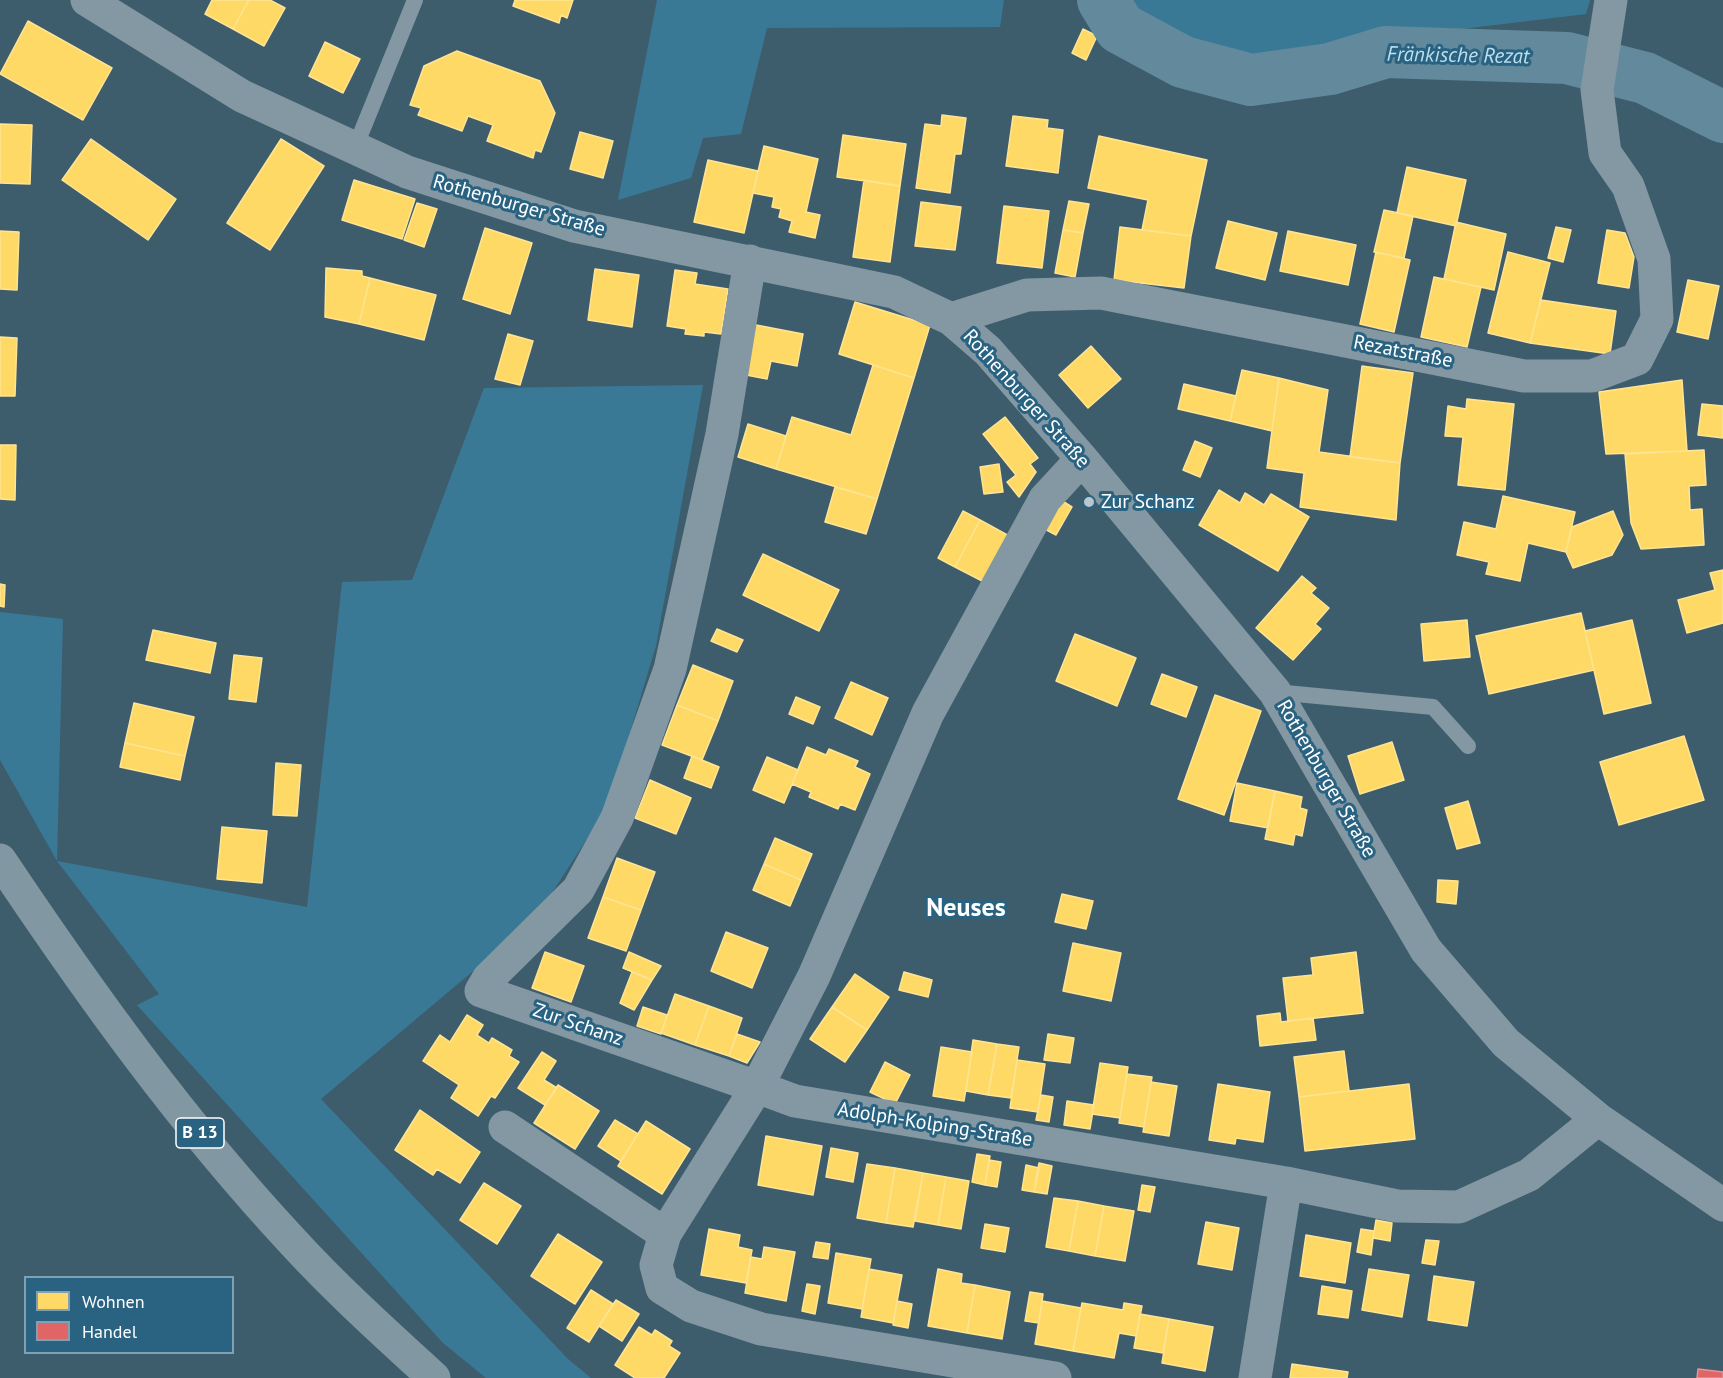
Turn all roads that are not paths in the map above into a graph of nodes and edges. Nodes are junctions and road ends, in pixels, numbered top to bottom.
1 (415, 0) edge
2 (91, 1) edge
3 (1610, 3) edge
4 (355, 148) junction
5 (750, 261) junction
6 (951, 319) junction
7 (1082, 459) junction
8 (1275, 692) junction
9 (1467, 746) dead end
10 (0, 860) edge
11 (757, 1087) junction
12 (1598, 1119) junction
13 (505, 1126) dead end
14 (1286, 1183) junction
15 (1723, 1205) edge
16 (665, 1234) junction
17 (1012, 1375) edge
18 (434, 1378) edge
19 (1055, 1378) edge
20 (1255, 1378) edge

1 - 4 lane
2 - 4 street, Rothenburger Straße
3 - 6 street, Rezatstraße
4 - 5 street, Rothenburger Straße
5 - 6 street, Rothenburger Straße
5 - 11 street, Zur Schanz
6 - 7 street, Rothenburger Straße
7 - 8 street, Rothenburger Straße
7 - 11 street
8 - 9 lane
8 - 12 street, Rothenburger Straße
10 - 18 main road, B 13
11 - 14 street, Adolph-Kolping-Straße
11 - 16 street
12 - 14 street, Adolph-Kolping-Straße
12 - 15 street, Rothenburger Straße
13 - 16 street
14 - 20 street
16 - 17 street
17 - 19 street

